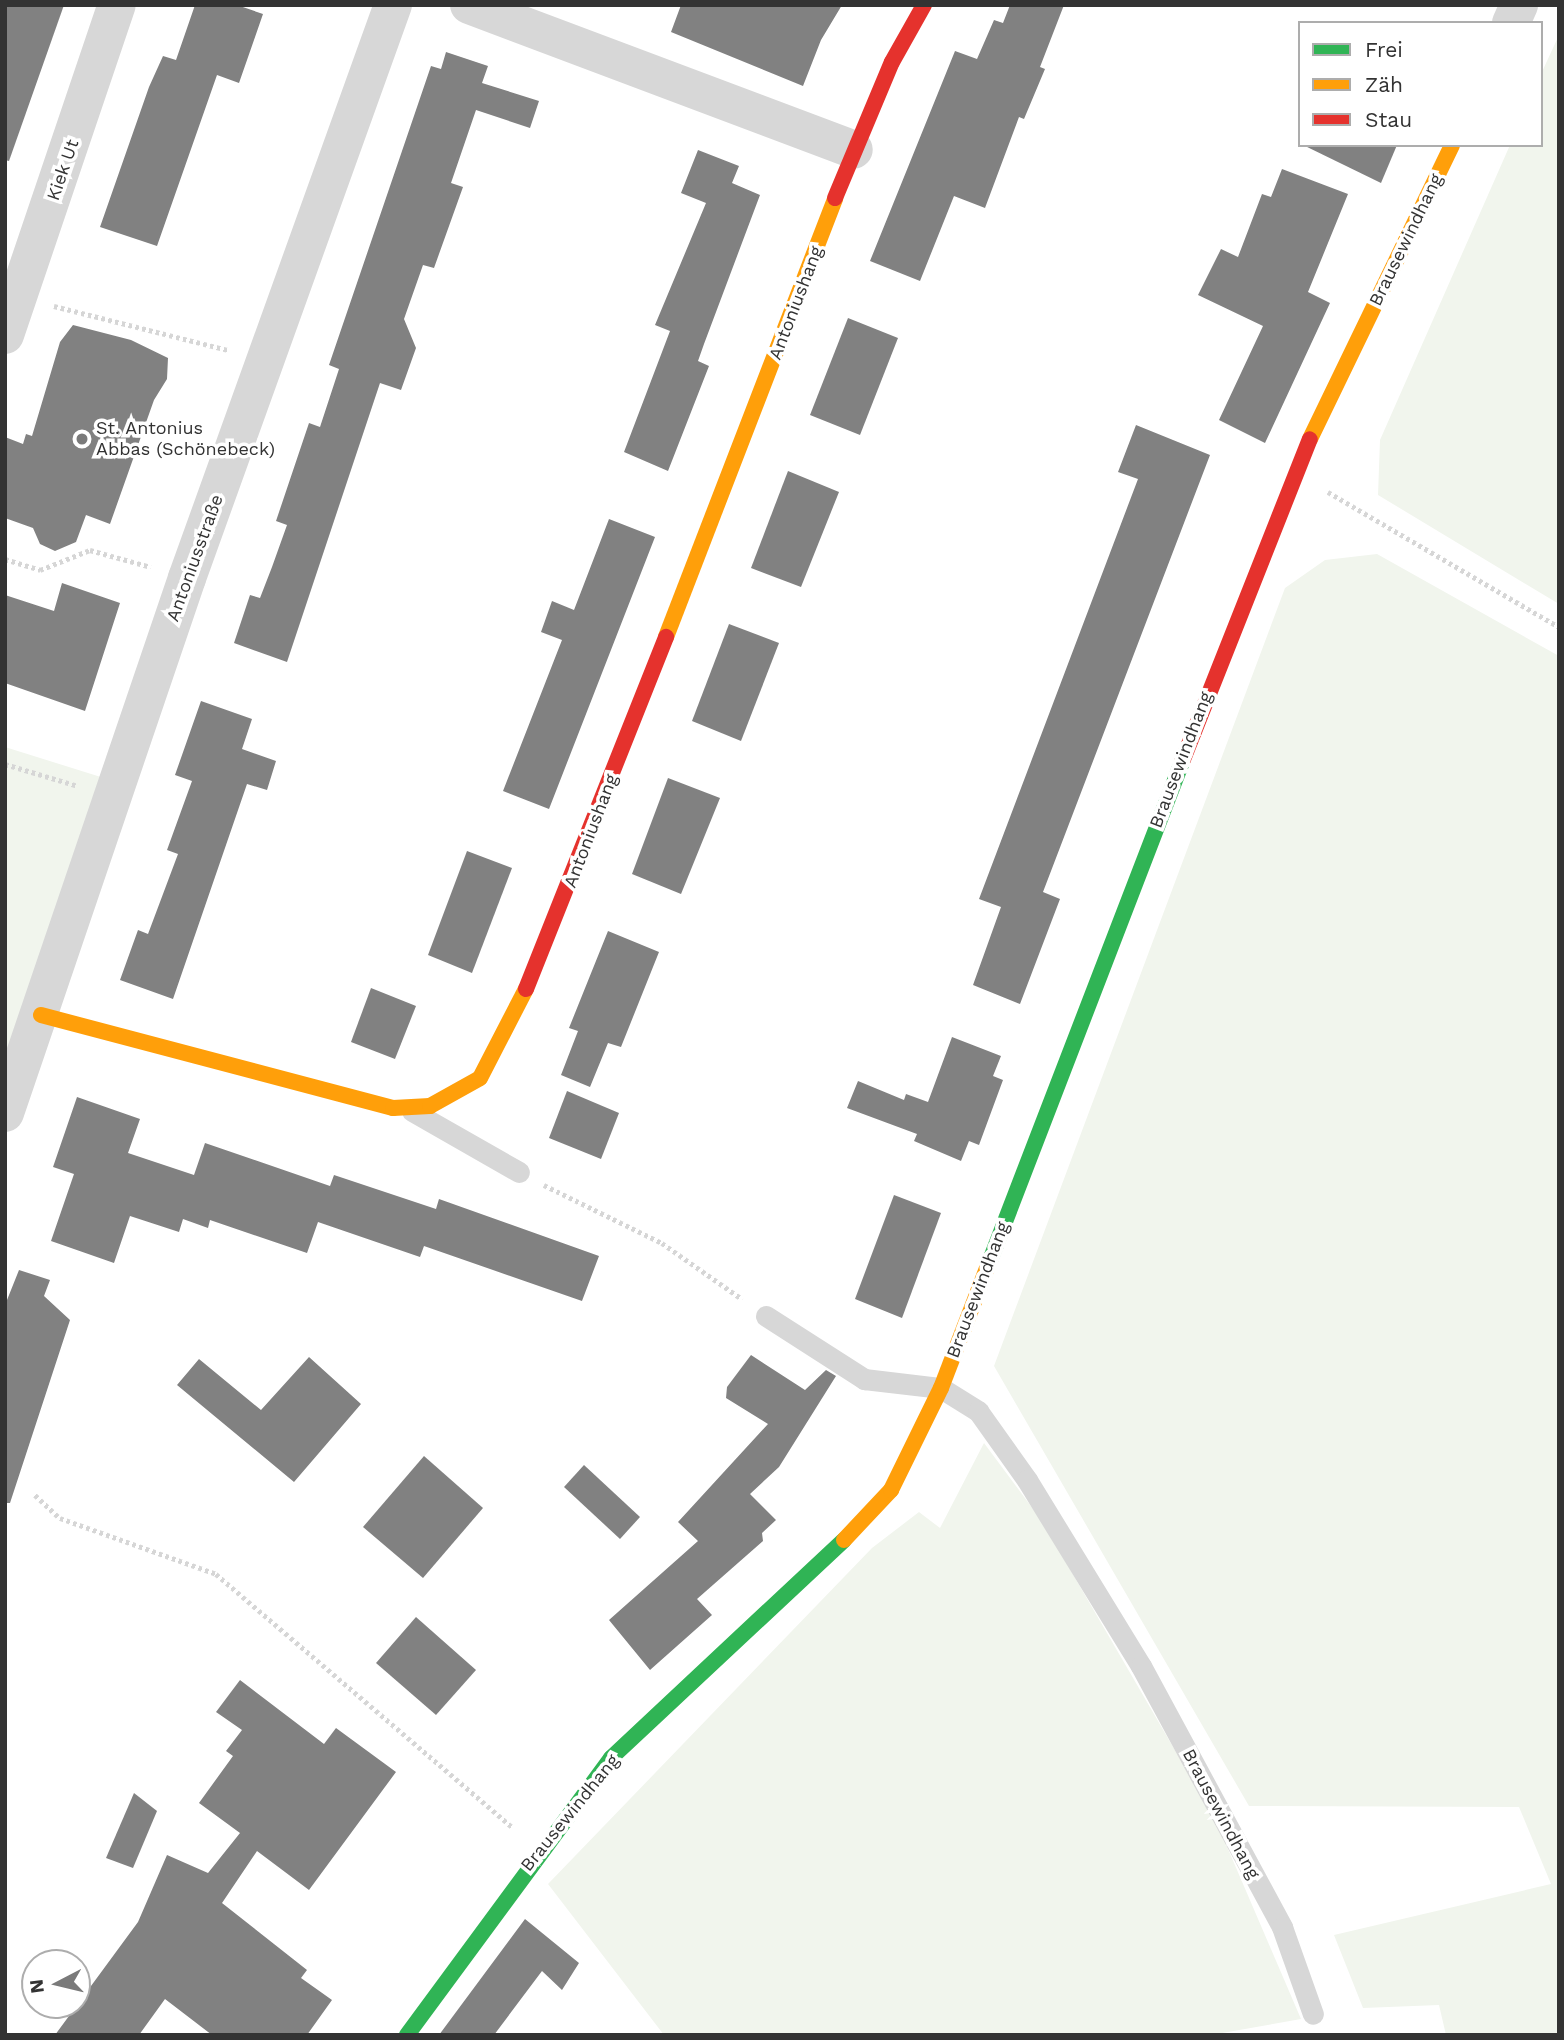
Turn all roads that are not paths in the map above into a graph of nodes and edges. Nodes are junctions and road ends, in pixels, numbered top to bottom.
1 (117, 5) edge
2 (393, 5) edge
3 (469, 5) edge
4 (924, 5) edge
5 (1519, 5) edge
6 (1512, 21) edge
7 (1451, 147) edge
8 (853, 150) junction
9 (5, 335) edge
10 (41, 1015) junction
11 (409, 1109) junction
12 (5, 1113) edge
13 (519, 1172) road end
14 (766, 1316) road end
15 (941, 1388) junction
16 (1313, 2014) dead end
17 (407, 2035) edge

1 - 9 street, Kiek Ut
2 - 10 street, Antoniusstraße
3 - 8 street
4 - 8 street, Antoniushang
5 - 6 street
7 - 15 street, Brausewindhang
8 - 11 street, Antoniushang
10 - 11 street, Antoniushang
10 - 12 street, Antoniusstraße
11 - 13 lane
14 - 15 lane
15 - 16 lane, Brausewindhang
15 - 17 street, Brausewindhang

